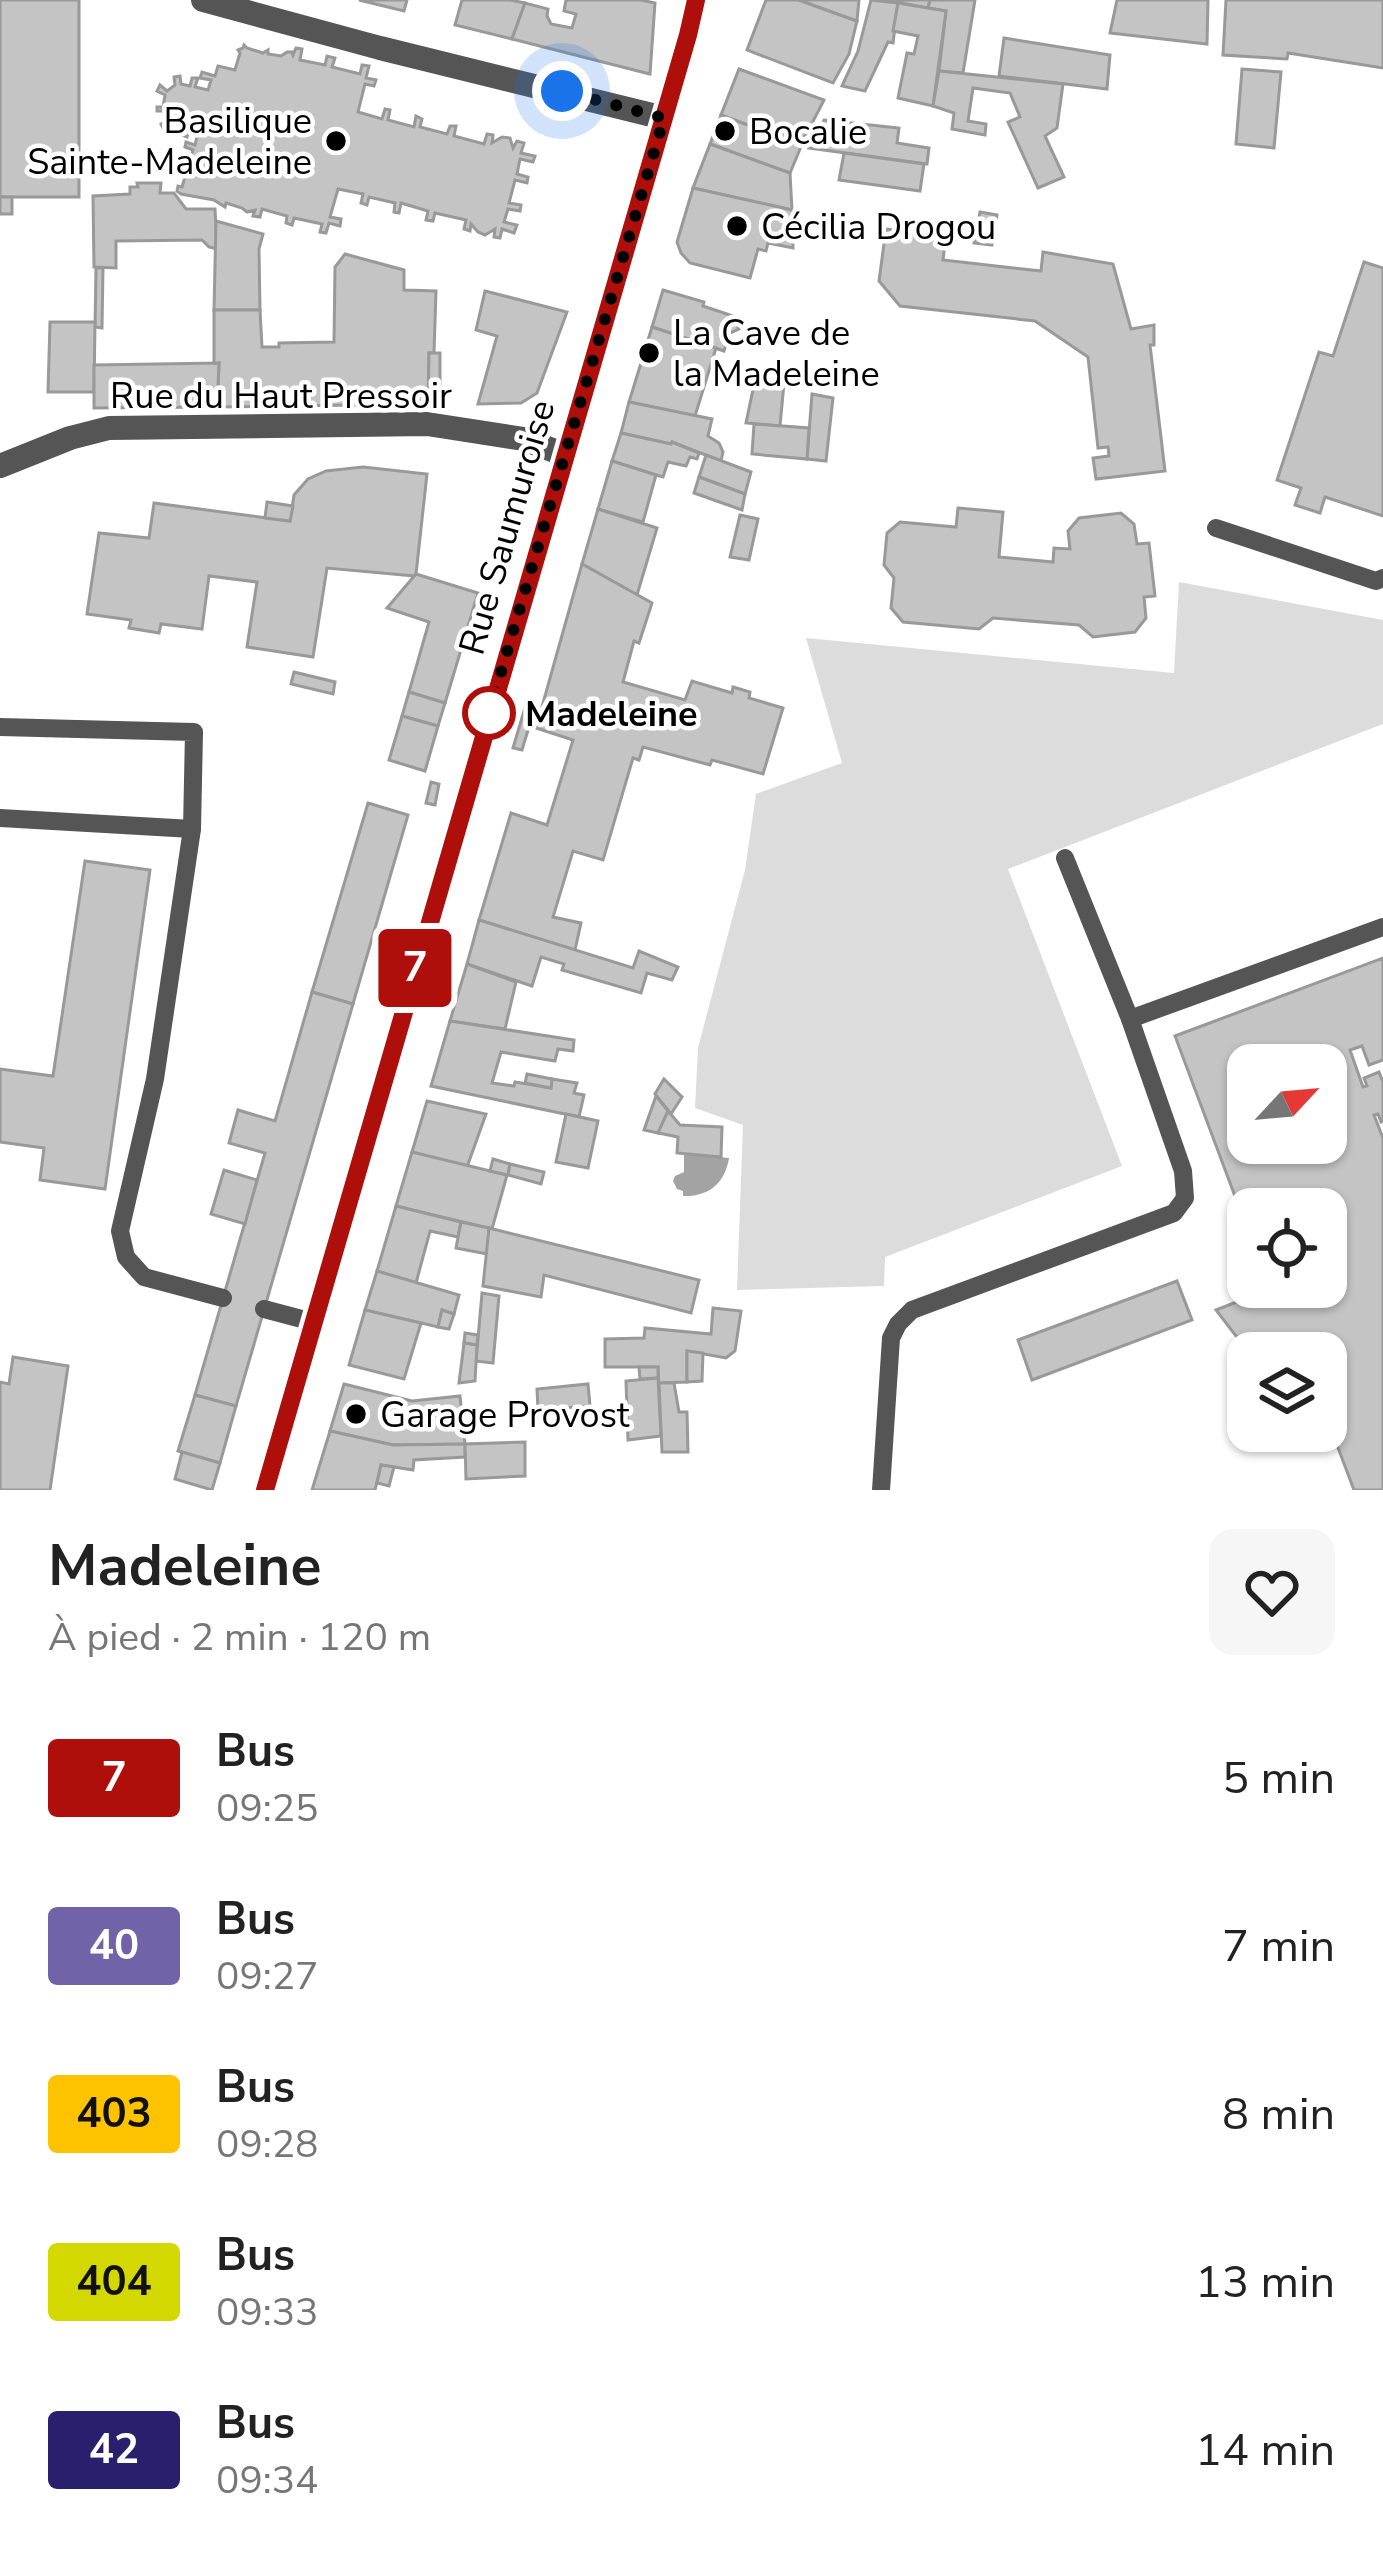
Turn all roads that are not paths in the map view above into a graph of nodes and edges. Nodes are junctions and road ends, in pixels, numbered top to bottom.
1 (203, 0) edge
2 (695, 0) edge
3 (664, 118) junction
4 (565, 455) junction
5 (0, 466) edge
6 (1216, 528) dead end
7 (1383, 578) edge
8 (0, 727) edge
9 (0, 818) edge
10 (192, 829) junction
11 (1065, 858) dead end
12 (1383, 928) edge
13 (1130, 1019) junction
14 (223, 1298) dead end
15 (264, 1309) dead end
16 (313, 1322) junction
17 (265, 1490) edge
18 (881, 1490) edge

1 - 3 street
2 - 3 main road, Rue Saumuroise
3 - 4 main road, Rue Saumuroise
4 - 5 street, Rue du Haut Pressoir
4 - 16 main road, Rue Saumuroise
6 - 7 lane
8 - 10 lane
9 - 10 lane
10 - 14 lane
11 - 13 lane
12 - 13 lane
13 - 18 lane
15 - 16 lane
16 - 17 main road, Rue Saumuroise

